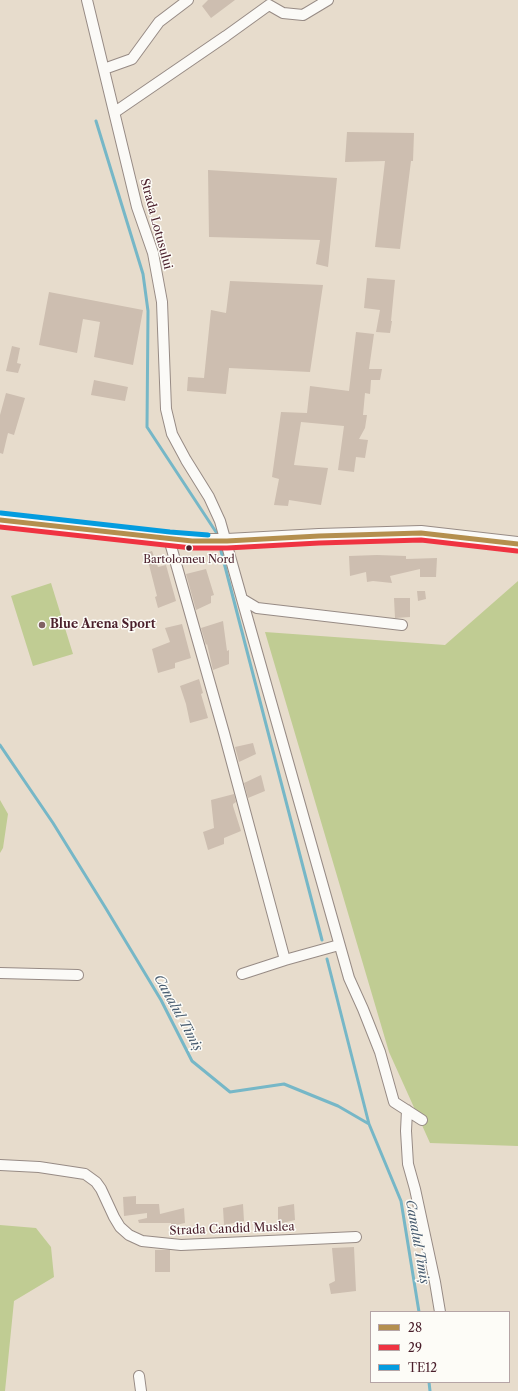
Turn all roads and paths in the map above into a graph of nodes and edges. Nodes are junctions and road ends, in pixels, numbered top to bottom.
1 (87, 0) edge
2 (188, 0) edge
3 (328, 0) edge
4 (272, 2) edge
5 (104, 69) junction
6 (115, 112) junction
7 (0, 520) edge
8 (169, 539) junction
9 (227, 541) junction
10 (518, 544) edge
11 (242, 599) junction
12 (402, 625) dead end
13 (339, 945) junction
14 (285, 960) junction
15 (0, 973) edge
16 (242, 974) dead end
17 (78, 976) dead end
18 (407, 1110) junction
19 (422, 1120) dead end
20 (0, 1164) edge
21 (356, 1237) dead end
22 (440, 1311) edge
23 (139, 1376) dead end
24 (141, 1391) edge

1 - 5 street, Strada Lotusului
2 - 5 street
3 - 4 street
4 - 6 street
5 - 6 street, Strada Lotusului
6 - 9 street, Strada Lotusului
7 - 8 main road
8 - 9 main road
8 - 14 street
9 - 10 main road
9 - 11 street, Strada Lotusului
11 - 12 street
11 - 13 street, Strada Lotusului
13 - 14 street
13 - 18 street, Strada Lotusului
14 - 16 street
15 - 17 street
18 - 19 street, Strada Lotusului
18 - 22 street
20 - 21 street, Strada Candid Muslea
23 - 24 street

